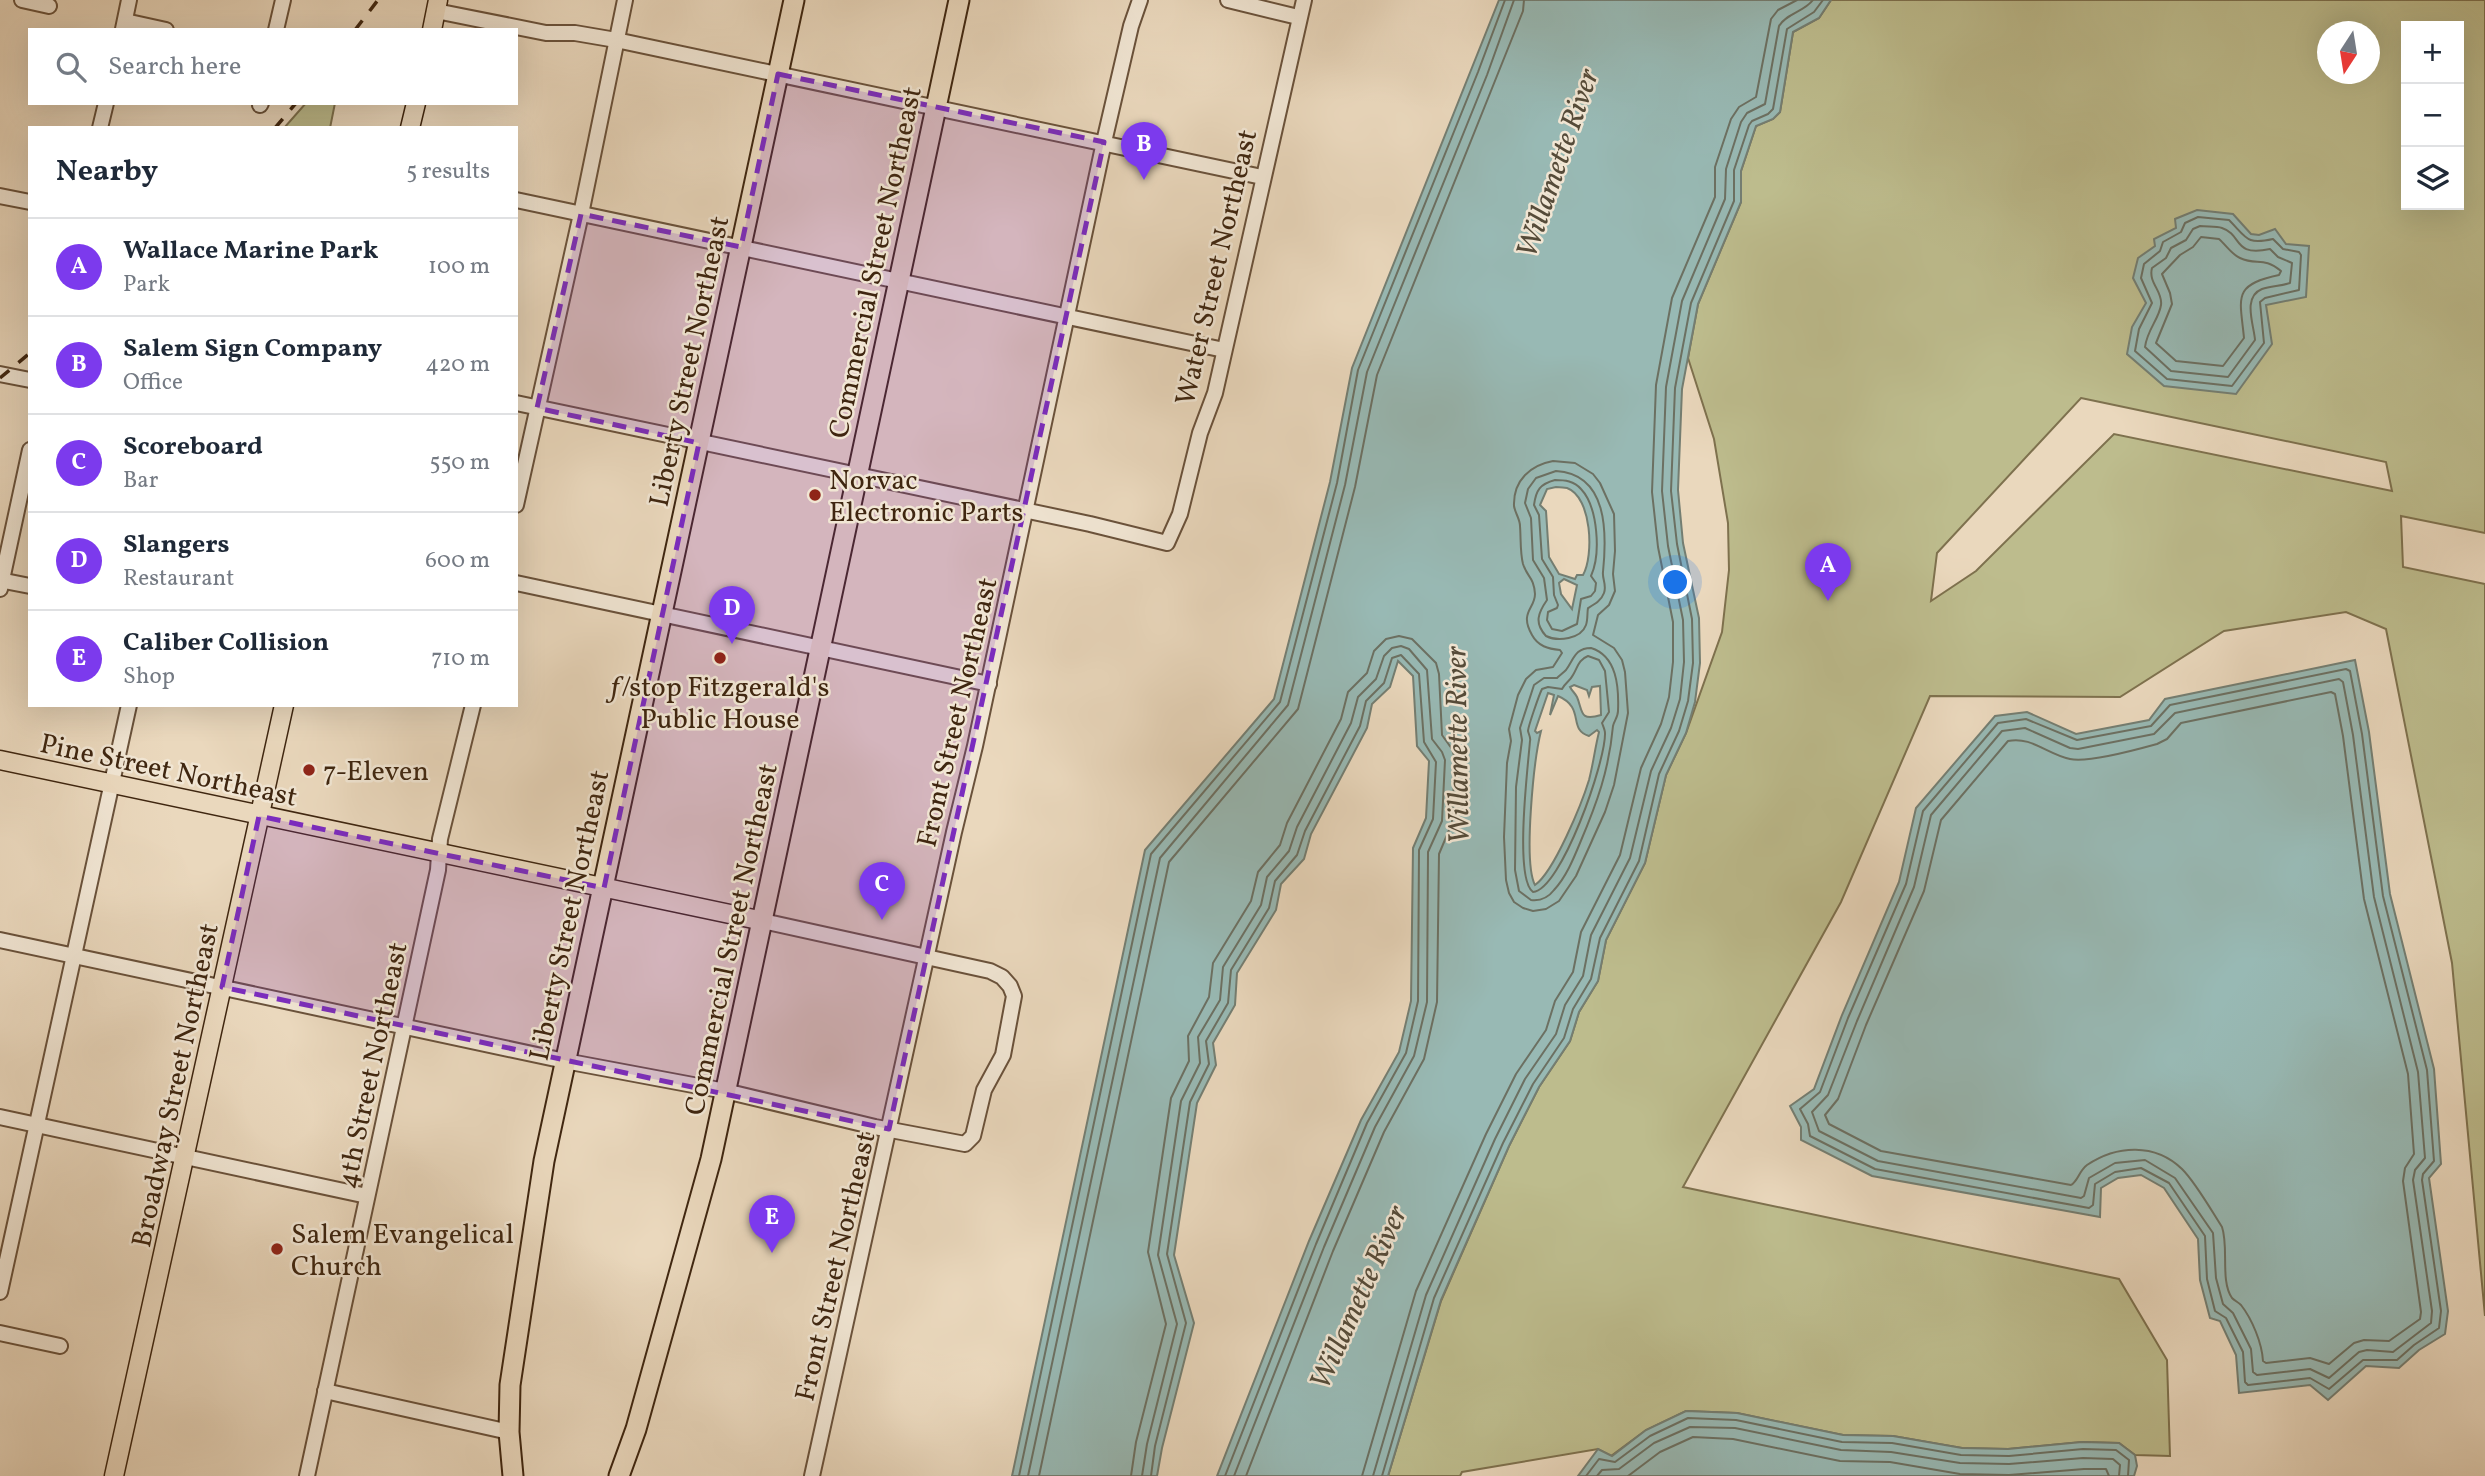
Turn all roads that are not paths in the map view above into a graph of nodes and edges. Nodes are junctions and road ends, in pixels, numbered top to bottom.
1 (22, 0) edge
2 (129, 0) edge
3 (283, 0) edge
4 (625, 0) edge
5 (794, 0) edge
6 (959, 0) edge
7 (1140, 0) edge
8 (1228, 0) edge
9 (1304, 0) edge
10 (437, 5) edge
11 (49, 6) dead end
12 (1298, 17) junction
13 (124, 25) edge
14 (149, 28) edge
15 (276, 28) edge
16 (432, 28) edge
17 (616, 40) junction
18 (778, 74) junction
19 (106, 105) edge
20 (416, 105) edge
21 (936, 108) junction
22 (100, 126) edge
23 (410, 126) edge
24 (1104, 142) junction
25 (1262, 177) junction
26 (0, 196) edge
27 (518, 200) edge
28 (28, 202) edge
29 (581, 214) junction
30 (741, 247) junction
31 (898, 280) junction
32 (1067, 317) junction
33 (1224, 351) junction
34 (0, 374) edge
35 (28, 380) edge
36 (518, 403) edge
37 (537, 408) junction
38 (699, 443) junction
39 (28, 459) edge
40 (857, 475) junction
41 (518, 496) edge
42 (1026, 510) junction
43 (1, 583) edge
44 (518, 583) edge
45 (28, 586) edge
46 (663, 614) junction
47 (819, 647) junction
48 (989, 684) junction
49 (129, 707) edge
50 (284, 707) edge
51 (473, 707) edge
52 (0, 760) edge
53 (111, 784) junction
54 (259, 816) junction
55 (440, 854) junction
56 (604, 888) junction
57 (763, 920) junction
58 (0, 940) edge
59 (73, 956) junction
60 (927, 957) junction
61 (222, 987) junction
62 (404, 1026) junction
63 (565, 1061) junction
64 (725, 1091) junction
65 (0, 1117) edge
66 (38, 1125) junction
67 (890, 1129) junction
68 (184, 1157) junction
69 (367, 1196) junction
70 (0, 1292) edge
71 (0, 1333) edge
72 (60, 1346) dead end
73 (326, 1391) junction
74 (636, 1429) junction
75 (509, 1432) junction
76 (114, 1476) edge
77 (307, 1476) edge
78 (513, 1476) edge
79 (618, 1476) edge
80 (629, 1476) edge
81 (812, 1476) edge

1 - 11 street
2 - 13 street
3 - 15 street
4 - 17 street
5 - 18 highway, Liberty Street Northeast
6 - 21 highway, Commercial Street Northeast
7 - 24 street, Front Street Northeast
8 - 12 street
9 - 12 street, Water Street Northeast
10 - 16 main road
10 - 17 street
12 - 25 street, Water Street Northeast
13 - 14 street
17 - 18 street
17 - 29 street
18 - 21 street
18 - 30 highway, Liberty Street Northeast
19 - 22 street
20 - 23 main road
21 - 24 street
21 - 31 highway, Commercial Street Northeast
24 - 25 street
24 - 32 street, Front Street Northeast
25 - 33 street, Water Street Northeast
26 - 28 street
27 - 29 street
29 - 30 street
29 - 37 street
30 - 31 street
30 - 38 highway, Liberty Street Northeast
31 - 32 street
31 - 40 highway, Commercial Street Northeast
32 - 33 street
32 - 42 street, Front Street Northeast
33 - 42 street, Water Street Northeast
34 - 35 street
36 - 37 street
37 - 38 street
37 - 41 street
38 - 40 street
38 - 46 highway, Liberty Street Northeast
39 - 43 street
40 - 42 street
40 - 47 highway, Commercial Street Northeast
42 - 48 street, Front Street Northeast
43 - 45 street
44 - 46 street
46 - 47 street
46 - 56 highway, Liberty Street Northeast
47 - 48 street
47 - 57 highway, Commercial Street Northeast
48 - 60 street, Front Street Northeast
49 - 53 street
50 - 54 main road, Broadway Street Northeast
51 - 55 street, 4th Street Northeast
52 - 53 main road, Pine Street Northeast
53 - 54 main road, Pine Street Northeast
53 - 59 street
54 - 55 main road, Pine Street Northeast
54 - 61 main road, Broadway Street Northeast
55 - 56 main road, Pine Street Northeast
55 - 62 street, 4th Street Northeast
56 - 57 main road, Pine Street Northeast
56 - 63 highway, Liberty Street Northeast
57 - 60 street, Pine Street Northeast
57 - 64 highway, Commercial Street Northeast
58 - 59 street
59 - 61 street
59 - 66 street
60 - 67 street, Front Street Northeast
60 - 67 street, Pine Street Northeast
61 - 62 street
61 - 68 main road, Broadway Street Northeast
62 - 63 street
62 - 69 street, 4th Street Northeast
63 - 64 street
63 - 75 highway, Liberty Street Northeast
64 - 67 street
64 - 74 highway, Commercial Street Northeast
65 - 66 street
66 - 68 street
66 - 70 street
67 - 81 street, Front Street Northeast
68 - 69 street
68 - 76 main road, Broadway Street Northeast
69 - 73 street, 4th Street Northeast
71 - 72 street
73 - 75 street
73 - 77 street, 4th Street Northeast
74 - 79 highway
74 - 80 main road, Commercial Street Northeast
75 - 78 highway, Liberty Street Northeast

